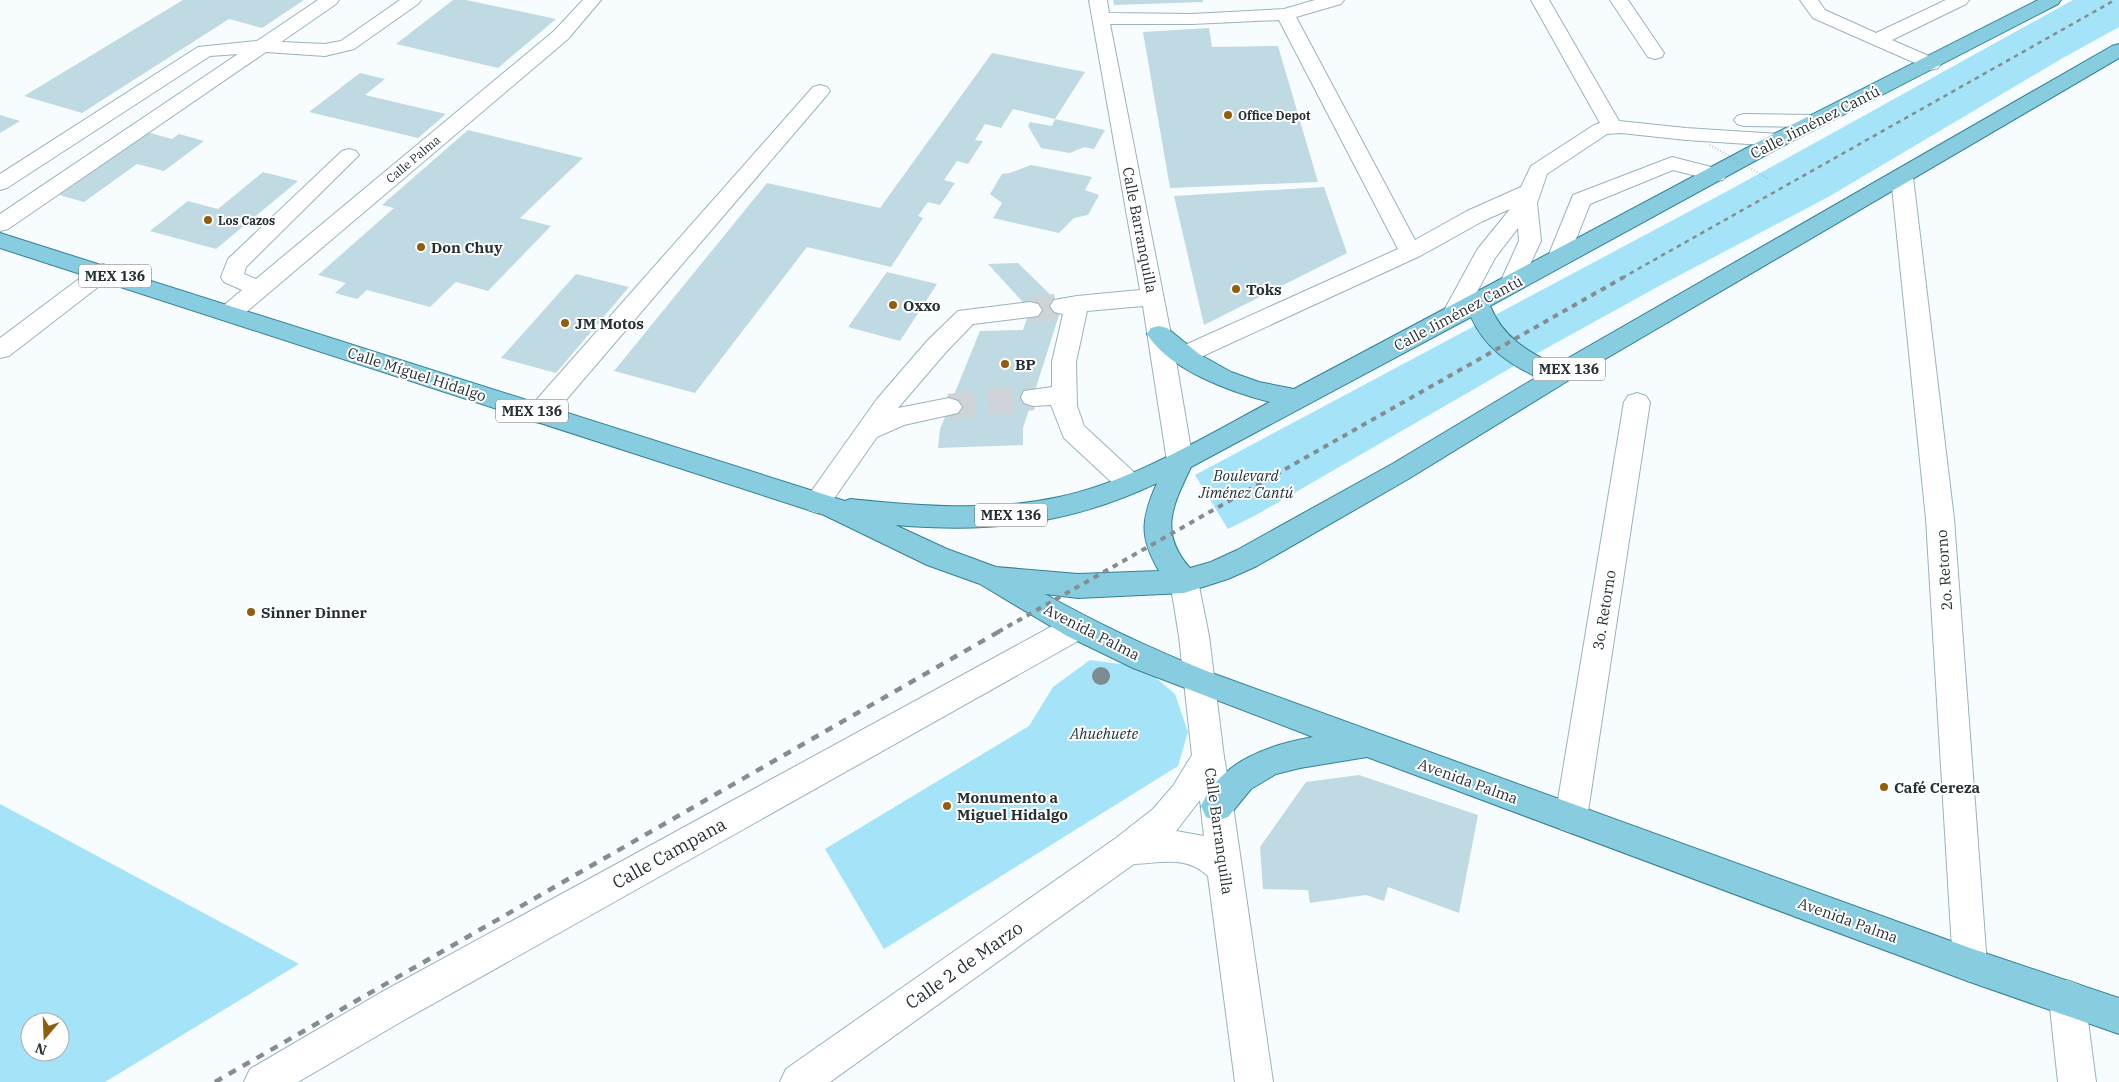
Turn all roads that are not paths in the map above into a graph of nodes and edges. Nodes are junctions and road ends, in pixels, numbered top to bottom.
1 (330, 0) edge
2 (412, 0) edge
3 (592, 0) edge
4 (1335, 0) edge
5 (1540, 0) edge
6 (1619, 0) edge
7 (1809, 0) edge
8 (1960, 0) edge
9 (2052, 0) edge
10 (1285, 14) junction
11 (1100, 16) edge
12 (1876, 40) junction
13 (263, 46) junction
14 (2119, 50) edge
15 (1655, 52) dead end
16 (1931, 64) junction
17 (820, 91) dead end
18 (1814, 122) junction
19 (1618, 126) junction
20 (1779, 140) junction
21 (349, 155) dead end
22 (1716, 175) junction
23 (1902, 177) junction
24 (0, 184) edge
25 (41, 196) junction
26 (1528, 197) junction
27 (0, 224) edge
28 (0, 240) edge
29 (1412, 251) junction
30 (1558, 260) junction
31 (103, 272) junction
32 (1510, 285) junction
33 (259, 289) junction
34 (1153, 297) junction
35 (1476, 304) junction
36 (1030, 310) tunnel mouth
37 (230, 313) junction
38 (1453, 316) junction
39 (1159, 334) junction
40 (0, 350) edge
41 (1183, 355) junction
42 (1557, 376) junction
43 (1064, 395) junction
44 (1033, 397) tunnel mouth
45 (1297, 399) junction
46 (1637, 402) dead end
47 (949, 407) tunnel mouth
48 (539, 414) junction
49 (867, 431) junction
50 (1180, 461) junction
51 (1130, 483) junction
52 (826, 505) junction
53 (990, 576) junction
54 (1184, 580) junction
55 (1077, 627) junction
56 (1198, 681) junction
57 (1367, 744) junction
58 (1208, 757) junction
59 (1217, 806) junction
60 (1571, 818) junction
61 (1128, 849) junction
62 (1224, 868) junction
63 (1970, 965) junction
64 (2067, 998) junction
65 (2119, 1016) edge
66 (263, 1082) edge
67 (799, 1082) edge
68 (1254, 1082) edge
69 (2077, 1082) edge

1 - 13 street
2 - 13 street
3 - 33 street, Calle Palma
4 - 10 street
5 - 19 street
6 - 15 street
7 - 12 street
8 - 12 street
9 - 16 main road, Calle Jiménez Cantú / MEX 136
10 - 11 street
10 - 29 street
11 - 34 street, Calle Barranquilla
12 - 16 street
13 - 24 street
13 - 25 street
14 - 23 main road, MEX 136
16 - 18 main road, Calle Jiménez Cantú / MEX 136
17 - 48 street
18 - 19 street
18 - 20 main road, Calle Jiménez Cantú / MEX 136
19 - 20 street
19 - 26 street
20 - 22 main road, Calle Jiménez Cantú / MEX 136
21 - 33 street
22 - 30 main road, Calle Jiménez Cantú / MEX 136
22 - 30 street
23 - 42 main road, MEX 136
23 - 63 street, 2o. Retorno
24 - 25 street
25 - 27 street
26 - 29 street
26 - 32 street
26 - 38 street
28 - 31 main road, Calle Míguel Hidalgo / MEX 136
29 - 41 street
30 - 32 main road, Calle Jiménez Cantú / MEX 136
31 - 37 main road, Calle Míguel Hidalgo / MEX 136
31 - 40 street
32 - 35 main road, Calle Jiménez Cantú / MEX 136
33 - 37 street, Calle Palma
34 - 39 street, Calle Barranquilla
34 - 43 street
35 - 38 main road, Calle Jiménez Cantú / MEX 136
35 - 42 main road
36 - 49 street
37 - 48 main road, Calle Míguel Hidalgo / MEX 136
38 - 45 main road, Calle Jiménez Cantú / MEX 136
39 - 41 main road
39 - 50 street, Calle Barranquilla
41 - 45 main road
42 - 54 main road, MEX 136
43 - 44 street
43 - 51 street
45 - 50 main road, Calle Jiménez Cantú / MEX 136
46 - 60 street, 3o. Retorno
47 - 49 street
48 - 52 main road, Calle Míguel Hidalgo / MEX 136
49 - 52 street
50 - 51 main road, Calle Jiménez Cantú / MEX 136
50 - 54 main road
51 - 52 main road, Calle Jiménez Cantú / MEX 136
52 - 53 main road, Avenida Palma / MEX 136
53 - 54 main road, MEX 136
53 - 55 main road, Avenida Palma
54 - 56 street, Calle Barranquilla
55 - 56 main road, Avenida Palma
55 - 66 street, Calle Campana
56 - 57 main road, Avenida Palma
56 - 58 street, Calle Barranquilla
57 - 59 main road
57 - 60 main road, Avenida Palma
58 - 59 street, Calle Barranquilla
58 - 61 street, Calle 2 de Marzo
59 - 62 street, Calle Barranquilla
60 - 63 main road, Avenida Palma
61 - 62 street
61 - 67 street, Calle 2 de Marzo
62 - 68 street, Calle Barranquilla
63 - 64 main road, Avenida Palma
64 - 65 main road, Avenida Palma
64 - 69 street

